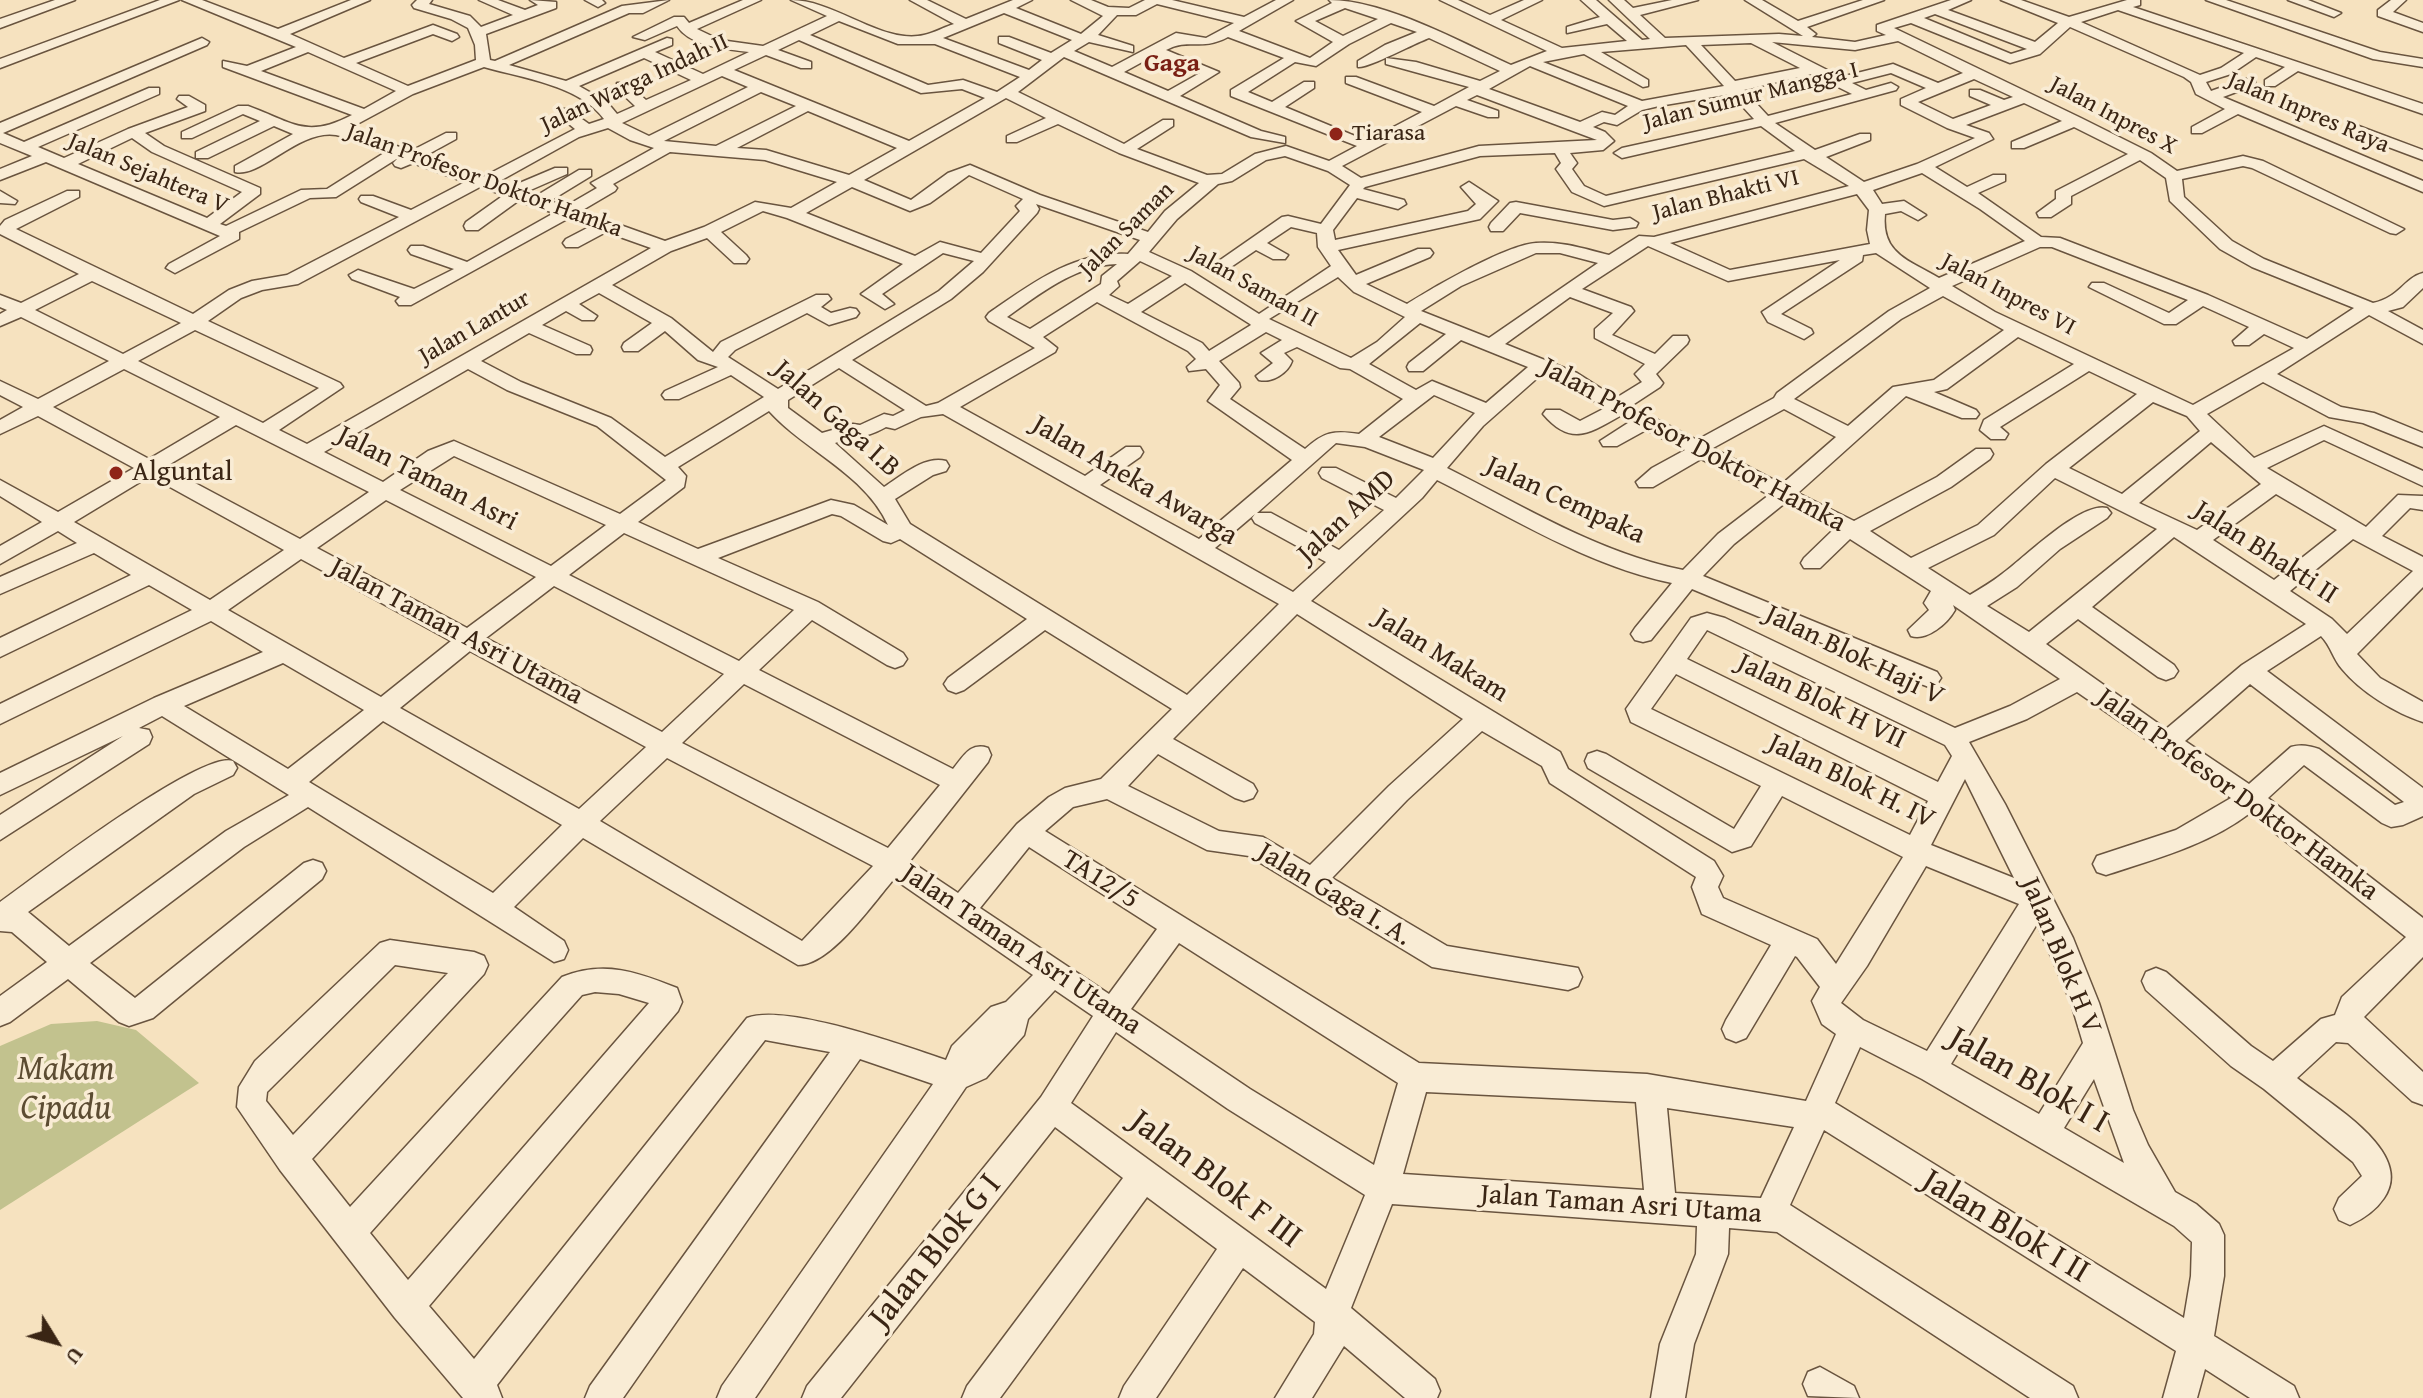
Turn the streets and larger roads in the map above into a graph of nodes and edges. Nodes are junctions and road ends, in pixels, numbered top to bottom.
1 (172, 0) edge
2 (189, 0) edge
3 (320, 0) edge
4 (363, 0) edge
5 (425, 0) edge
6 (486, 0) edge
7 (662, 0) edge
8 (754, 0) edge
9 (917, 0) edge
10 (1025, 0) edge
11 (1078, 0) edge
12 (1254, 0) edge
13 (1383, 0) edge
14 (1447, 0) edge
15 (1535, 0) edge
16 (1588, 0) edge
17 (1616, 0) edge
18 (1691, 0) edge
19 (1877, 0) edge
20 (1964, 0) edge
21 (2008, 0) edge
22 (2141, 0) edge
23 (2213, 0) edge
24 (2399, 0) edge
25 (57, 1) edge
26 (807, 1) edge
27 (1340, 1) edge
28 (2299, 1) edge
29 (550, 2) edge
30 (1280, 3) edge
31 (1758, 3) edge
32 (1778, 3) dead end
33 (1106, 6) edge
34 (2121, 7) junction
35 (342, 8) junction
36 (1005, 9) junction
37 (1366, 9) junction
38 (1469, 9) junction
39 (638, 10) junction
40 (1938, 11) junction
41 (1631, 13) junction
42 (2334, 13) dead end
43 (2268, 14) junction
44 (526, 15) junction
45 (839, 16) junction
46 (1390, 18) junction
47 (1611, 18) junction
48 (1912, 18) junction
49 (1491, 19) junction
50 (1243, 21) junction
51 (2069, 22) junction
52 (963, 23) junction
53 (0, 24) edge
54 (108, 24) junction
55 (1797, 26) junction
56 (686, 27) junction
57 (2423, 28) edge
58 (2348, 29) dead end
59 (1423, 30) junction
60 (1572, 30) dead end
61 (480, 32) junction
62 (1227, 32) junction
63 (277, 34) junction
64 (797, 34) junction
65 (452, 37) dead end
66 (1898, 37) junction
67 (1086, 38) junction
68 (1753, 38) junction
69 (2214, 39) junction
70 (922, 40) junction
71 (1004, 40) dead end
72 (2334, 40) junction
73 (1344, 41) junction
74 (1722, 41) junction
75 (202, 42) dead end
76 (1661, 42) junction
77 (1639, 44) junction
78 (1692, 44) junction
79 (642, 45) junction
80 (1841, 45) junction
81 (309, 47) junction
82 (2034, 47) junction
83 (0, 49) edge
84 (1128, 49) dead end
85 (764, 50) junction
86 (1154, 50) junction
87 (1589, 51) junction
88 (887, 52) dead end
89 (1560, 52) junction
90 (2255, 52) junction
91 (1822, 53) junction
92 (24, 55) junction
93 (1737, 55) dead end
94 (1058, 56) junction
95 (1289, 61) dead end
96 (1391, 61) dead end
97 (1530, 61) junction
98 (345, 62) junction
99 (490, 63) junction
100 (2163, 63) junction
101 (2423, 63) edge
102 (0, 64) edge
103 (228, 64) dead end
104 (1363, 64) dead end
105 (806, 65) dead end
106 (2298, 65) junction
107 (1893, 68) junction
108 (1814, 69) junction
109 (248, 71) junction
110 (723, 71) junction
111 (1511, 71) junction
112 (1112, 73) junction
113 (1975, 73) junction
114 (1029, 75) junction
115 (1865, 75) junction
116 (704, 80) junction
117 (1351, 80) dead end
118 (2198, 80) junction
119 (1842, 82) junction
120 (2250, 82) dead end
121 (1643, 83) dead end
122 (2270, 83) dead end
123 (1309, 85) dead end
124 (567, 86) junction
125 (622, 86) dead end
126 (759, 87) junction
127 (1891, 87) dead end
128 (1480, 88) junction
129 (1736, 88) junction
130 (1937, 88) junction
131 (154, 91) dead end
132 (408, 91) junction
133 (1975, 93) dead end
134 (1003, 95) junction
135 (1865, 95) junction
136 (2423, 95) edge
137 (1170, 96) junction
138 (2027, 97) junction
139 (2209, 97) junction
140 (184, 99) dead end
141 (1455, 101) junction
142 (2002, 105) junction
143 (644, 106) junction
144 (807, 106) junction
145 (1639, 106) junction
146 (2281, 108) dead end
147 (2236, 109) junction
148 (2423, 109) edge
149 (1278, 110) junction
150 (1434, 111) junction
151 (563, 112) dead end
152 (362, 113) junction
153 (1493, 114) dead end
154 (1060, 117) junction
155 (2260, 118) junction
156 (1617, 120) junction
157 (273, 121) junction
158 (612, 121) junction
159 (1764, 121) junction
160 (2076, 121) junction
161 (1168, 123) dead end
162 (1952, 125) junction
163 (1632, 128) dead end
164 (0, 129) edge
165 (585, 129) junction
166 (1578, 129) junction
167 (335, 130) junction
168 (430, 130) dead end
169 (2197, 130) dead end
170 (133, 132) junction
171 (307, 134) junction
172 (187, 135) dead end
173 (451, 136) dead end
174 (0, 137) edge
175 (1865, 137) dead end
176 (1012, 139) dead end
177 (1360, 142) dead end
178 (2423, 142) edge
179 (658, 144) junction
180 (2018, 145) dead end
181 (1283, 146) junction
182 (23, 148) junction
183 (912, 148) junction
184 (1560, 149) junction
185 (721, 150) junction
186 (1125, 150) junction
187 (1622, 153) dead end
188 (397, 154) junction
189 (2140, 154) junction
190 (202, 155) dead end
191 (1808, 155) junction
192 (2423, 155) edge
193 (44, 157) junction
194 (65, 164) junction
195 (1331, 166) junction
196 (1923, 167) junction
197 (241, 169) dead end
198 (561, 171) dead end
199 (585, 173) dead end
200 (0, 175) edge
201 (2174, 176) junction
202 (1999, 178) dead end
203 (922, 180) dead end
204 (852, 181) junction
205 (1212, 181) junction
206 (375, 182) dead end
207 (481, 182) junction
208 (939, 187) junction
209 (1469, 187) dead end
210 (1859, 187) junction
211 (2423, 187) edge
212 (1356, 188) junction
213 (514, 193) junction
214 (1966, 193) junction
215 (73, 194) dead end
216 (1495, 194) junction
217 (1034, 198) junction
218 (367, 199) dead end
219 (538, 201) junction
220 (1609, 201) junction
221 (730, 202) dead end
222 (1398, 204) dead end
223 (1516, 207) junction
224 (753, 208) junction
225 (569, 212) junction
226 (2045, 213) dead end
227 (793, 214) junction
228 (414, 217) junction
229 (1630, 223) junction
230 (209, 224) junction
231 (472, 226) dead end
232 (605, 226) junction
233 (1497, 227) dead end
234 (932, 229) dead end
235 (2396, 229) dead end
236 (710, 231) junction
237 (229, 234) junction
238 (4, 235) edge
239 (1150, 238) junction
240 (1326, 239) junction
241 (1650, 241) junction
242 (2037, 242) junction
243 (572, 243) dead end
244 (1254, 243) junction
245 (665, 247) junction
246 (955, 249) junction
247 (1872, 249) junction
248 (417, 250) dead end
249 (1424, 253) dead end
250 (1279, 255) dead end
251 (1134, 257) junction
252 (740, 259) dead end
253 (985, 259) junction
254 (1611, 261) junction
255 (914, 262) junction
256 (1222, 265) dead end
257 (175, 268) dead end
258 (468, 268) junction
259 (92, 274) junction
260 (358, 275) dead end
261 (1185, 275) junction
262 (1346, 276) junction
263 (2423, 278) edge
264 (598, 285) junction
265 (1940, 287) junction
266 (2098, 287) dead end
267 (1568, 290) junction
268 (1096, 295) junction
269 (2202, 299) junction
270 (0, 300) edge
271 (564, 303) junction
272 (885, 304) dead end
273 (2371, 309) junction
274 (20, 310) junction
275 (850, 313) dead end
276 (1127, 313) junction
277 (1412, 314) junction
278 (588, 316) dead end
279 (1266, 319) junction
280 (0, 321) edge
281 (196, 321) junction
282 (665, 322) junction
283 (528, 326) junction
284 (2263, 326) junction
285 (2017, 329) junction
286 (1459, 333) junction
287 (1804, 333) dead end
288 (2423, 338) edge
289 (1296, 340) junction
290 (1680, 340) dead end
291 (2242, 341) dead end
292 (1040, 342) junction
293 (1492, 345) junction
294 (631, 347) dead end
295 (2308, 347) junction
296 (583, 350) dead end
297 (466, 360) junction
298 (840, 361) junction
299 (123, 362) junction
300 (1656, 362) junction
301 (724, 363) junction
302 (1201, 363) junction
303 (1349, 364) junction
304 (2087, 364) junction
305 (1541, 365) junction
306 (1416, 367) dead end
307 (2262, 374) junction
308 (1266, 376) dead end
309 (0, 387) edge
310 (1911, 388) junction
311 (2150, 394) junction
312 (672, 395) dead end
313 (778, 397) junction
314 (1415, 398) junction
315 (1784, 401) junction
316 (945, 407) junction
317 (1618, 407) junction
318 (38, 408) junction
319 (919, 410) junction
320 (1488, 411) junction
321 (2194, 412) junction
322 (1553, 414) dead end
323 (1969, 414) dead end
324 (235, 417) junction
325 (1645, 422) junction
326 (0, 428) edge
327 (264, 431) junction
328 (2211, 432) junction
329 (1998, 434) dead end
330 (1851, 436) junction
331 (1367, 440) junction
332 (820, 441) junction
333 (1610, 441) dead end
334 (2423, 441) edge
335 (1700, 449) junction
336 (309, 452) junction
337 (1133, 452) dead end
338 (1983, 454) dead end
339 (1305, 459) junction
340 (939, 466) dead end
341 (664, 467) junction
342 (2251, 467) junction
343 (152, 468) junction
344 (1435, 468) junction
345 (2053, 469) junction
346 (1329, 473) dead end
347 (2423, 479) edge
348 (1646, 482) dead end
349 (2275, 484) junction
350 (1086, 485) junction
351 (0, 487) edge
352 (387, 492) junction
353 (1785, 493) junction
354 (881, 498) junction
355 (2423, 503) edge
356 (2123, 505) junction
357 (1398, 508) junction
358 (2100, 513) dead end
359 (1263, 518) dead end
360 (59, 523) junction
361 (624, 524) junction
362 (2171, 528) junction
363 (1851, 530) junction
364 (2360, 533) junction
365 (891, 536) dead end
366 (2198, 540) junction
367 (94, 544) junction
368 (303, 549) junction
369 (1201, 549) junction
370 (0, 556) edge
371 (696, 558) junction
372 (1339, 560) junction
373 (1812, 563) dead end
374 (1911, 567) junction
375 (2423, 567) edge
376 (2423, 574) edge
377 (148, 576) junction
378 (553, 577) junction
379 (1689, 579) junction
380 (0, 586) edge
381 (1944, 589) junction
382 (2275, 591) junction
383 (1296, 603) junction
384 (1969, 606) junction
385 (2077, 607) junction
386 (810, 608) junction
387 (211, 611) junction
388 (1043, 619) junction
389 (2324, 625) junction
390 (1919, 630) dead end
391 (1643, 634) dead end
392 (469, 639) junction
393 (2028, 643) junction
394 (0, 648) edge
395 (2346, 650) junction
396 (283, 653) junction
397 (895, 659) dead end
398 (1672, 662) junction
399 (740, 671) junction
400 (2166, 671) dead end
401 (2250, 671) junction
402 (1929, 678) dead end
403 (2079, 679) junction
404 (956, 684) dead end
405 (163, 705) junction
406 (2420, 706) edge
407 (1188, 707) junction
408 (384, 708) junction
409 (0, 715) edge
410 (1481, 717) junction
411 (140, 737) dead end
412 (1155, 741) junction
413 (2166, 743) junction
414 (1958, 744) junction
415 (664, 745) junction
416 (979, 755) dead end
417 (1597, 761) dead end
418 (224, 768) dead end
419 (957, 782) junction
420 (1777, 782) junction
421 (0, 785) edge
422 (1109, 788) junction
423 (1244, 791) dead end
424 (293, 793) junction
425 (1942, 796) junction
426 (2250, 798) junction
427 (2423, 803) edge
428 (580, 824) junction
429 (0, 829) edge
430 (1026, 832) junction
431 (1917, 851) junction
432 (892, 863) junction
433 (2106, 864) dead end
434 (313, 871) dead end
435 (1312, 880) junction
436 (2037, 899) junction
437 (495, 909) junction
438 (962, 909) junction
439 (0, 918) edge
440 (1175, 927) junction
441 (1789, 940) junction
442 (2419, 947) edge
443 (554, 950) dead end
444 (69, 963) junction
445 (1054, 972) junction
446 (1568, 977) dead end
447 (2156, 981) dead end
448 (1835, 985) junction
449 (1107, 1007) junction
450 (0, 1013) edge
451 (1736, 1029) dead end
452 (1853, 1029) junction
453 (2355, 1030) junction
454 (854, 1043) junction
455 (2098, 1045) junction
456 (1932, 1069) junction
457 (955, 1077) junction
458 (1415, 1077) junction
459 (2275, 1079) junction
460 (1646, 1089) junction
461 (2423, 1091) edge
462 (1052, 1107) junction
463 (1815, 1115) junction
464 (2044, 1133) junction
465 (291, 1159) junction
466 (1144, 1175) junction
467 (1380, 1197) junction
468 (2164, 1203) junction
469 (1661, 1208) junction
470 (2350, 1209) dead end
471 (1713, 1213) junction
472 (1770, 1215) junction
473 (350, 1231) junction
474 (1238, 1246) junction
475 (407, 1306) junction
476 (1332, 1314) junction
477 (2194, 1343) junction
478 (1423, 1391) dead end
479 (480, 1392) edge
480 (602, 1398) edge
481 (734, 1398) edge
482 (819, 1398) edge
483 (979, 1398) edge
484 (1136, 1398) edge
485 (1292, 1398) edge
486 (1668, 1398) edge
487 (2061, 1398) edge
488 (2180, 1398) edge
489 (2282, 1398) edge

1 - 54 street
2 - 63 street
3 - 35 street
4 - 35 street
5 - 61 street
6 - 44 street
7 - 39 street, Jalan Profesor Doktor Hamka
8 - 56 street
9 - 52 street
10 - 36 street
11 - 33 street
12 - 30 street
13 - 37 street
14 - 38 street
15 - 49 street
16 - 47 street
17 - 41 street
18 - 41 street
19 - 55 street
20 - 40 street
21 - 51 street, Jalan Inpres Raya
22 - 34 street
23 - 43 street
24 - 57 street
25 - 53 street
25 - 54 street
26 - 45 street
27 - 37 street
27 - 73 street
28 - 42 street
28 - 43 street
29 - 44 street
30 - 50 street
31 - 32 street
31 - 55 street
33 - 50 street
33 - 67 street
34 - 51 street
34 - 69 street
35 - 63 street
36 - 52 street
36 - 67 street
37 - 46 street
38 - 49 street
38 - 59 street
39 - 56 street
39 - 99 street, Jalan Profesor Doktor Hamka
40 - 48 street
40 - 82 street
41 - 76 street
43 - 72 street
44 - 61 street
45 - 64 street, Jalan Warga Indah II
45 - 70 street
46 - 59 street
46 - 73 street
47 - 60 street
47 - 77 street
48 - 66 street
48 - 82 street
49 - 89 street
50 - 62 street
51 - 82 street
51 - 100 street, Jalan Inpres Raya
52 - 70 street
54 - 92 street
55 - 91 street
56 - 79 street
56 - 85 street
58 - 72 street
59 - 104 street
59 - 111 street
61 - 99 street
62 - 73 street
62 - 86 street
63 - 81 street
64 - 85 street, Jalan Warga Indah II
64 - 134 street
65 - 98 street
66 - 80 street
66 - 113 street, Jalan Inpres X
67 - 84 street
67 - 94 street
68 - 74 street
68 - 91 street
68 - 108 street
69 - 90 street
69 - 100 street
70 - 88 street
70 - 114 street
71 - 94 street
72 - 101 street
72 - 136 street
74 - 78 street
74 - 93 street
75 - 164 street
76 - 77 street
76 - 78 street
77 - 87 street
78 - 129 street
79 - 116 street
79 - 124 street
80 - 91 street
80 - 107 street
81 - 98 street
81 - 109 street
83 - 92 street
85 - 105 street
85 - 110 street, Jalan Warga Indah II
86 - 112 street
86 - 137 street
87 - 89 street
87 - 121 street
89 - 97 street
90 - 106 street
90 - 118 street
91 - 115 street
92 - 102 street
94 - 112 street
94 - 114 street
95 - 149 street
96 - 128 street, Jalan Sumur Mangga I
97 - 111 street
97 - 145 street
98 - 132 street
99 - 124 street
99 - 132 street, Jalan Profesor Doktor Hamka
100 - 118 street, Jalan Inpres Raya
103 - 109 street
106 - 122 street
106 - 148 street
107 - 115 street
107 - 130 street
108 - 119 street
108 - 129 street
109 - 152 street
110 - 116 street, Jalan Warga Indah II
110 - 126 street
111 - 128 street
112 - 137 street
113 - 130 street
113 - 138 street, Jalan Inpres X
114 - 134 street
115 - 119 street
116 - 143 street, Jalan Warga Indah II
117 - 150 street
118 - 139 street, Jalan Inpres Raya
119 - 135 street
120 - 139 street
123 - 149 street
124 - 158 street
125 - 143 street
126 - 144 street
126 - 179 street
127 - 135 street, Jalan Sumur Mangga I
128 - 141 street
128 - 166 street, Jalan Sumur Mangga I
129 - 145 street
129 - 159 street
130 - 162 street
131 - 182 street
132 - 152 street, Jalan Profesor Doktor Hamka
133 - 142 street
134 - 154 street
134 - 183 street
135 - 159 street, Jalan Sumur Mangga I
137 - 181 street
138 - 142 street
138 - 160 street, Jalan Inpres X
139 - 147 street, Jalan Inpres Raya
140 - 170 street
141 - 150 street
141 - 153 street
142 - 162 street
143 - 158 street, Jalan Warga Indah II
144 - 183 street
144 - 185 street
145 - 156 street
146 - 155 street
147 - 155 street, Jalan Inpres Raya
147 - 169 street
149 - 177 street
149 - 181 street
150 - 195 street
151 - 165 street
152 - 167 street, Jalan Profesor Doktor Hamka
154 - 176 street
154 - 186 street
155 - 211 street, Jalan Inpres Raya
156 - 163 street
156 - 166 street
157 - 171 street
157 - 172 street
157 - 190 street
158 - 165 street, Jalan Warga Indah II
158 - 179 street
159 - 187 street, Jalan Sumur Mangga I
159 - 191 street
160 - 180 street
160 - 189 street, Jalan Inpres X
161 - 186 street
162 - 196 street, Jalan Bhakti VI
165 - 207 street, Jalan Warga Indah II
166 - 184 street, Jalan Sumur Mangga I
167 - 171 street
167 - 188 street, Jalan Profesor Doktor Hamka
168 - 188 street
170 - 194 street
170 - 230 street
171 - 197 street
173 - 188 street
174 - 182 street, Jalan Sejahtera V
175 - 191 street
178 - 192 street
179 - 185 street
179 - 225 street
181 - 195 street
181 - 205 street
182 - 193 street, Jalan Sejahtera V
183 - 204 street
184 - 212 street, Jalan Sumur Mangga I
184 - 220 street
185 - 204 street
186 - 205 street
188 - 206 street
188 - 207 street, Jalan Profesor Doktor Hamka
188 - 237 street
189 - 201 street, Jalan Inpres X
189 - 226 street
191 - 210 street
191 - 220 street
193 - 194 street, Jalan Sejahtera V
193 - 200 street
194 - 230 street, Jalan Sejahtera V
195 - 212 street
196 - 210 street, Jalan Bhakti VI
196 - 214 street
198 - 213 street
199 - 219 street
201 - 235 street
201 - 273 street, Jalan Inpres X
202 - 214 street
203 - 208 street
204 - 208 street
204 - 227 street
205 - 239 street, Jalan Saman
207 - 213 street, Jalan Profesor Doktor Hamka
207 - 228 street, Jalan Warga Indah II
208 - 217 street
209 - 216 street
210 - 241 street, Jalan Bhakti VI
210 - 247 street
212 - 222 street
212 - 240 street
213 - 219 street, Jalan Profesor Doktor Hamka
213 - 231 street
214 - 242 street
215 - 238 street
216 - 223 street
216 - 240 street
217 - 239 street
217 - 253 street
218 - 228 street
219 - 225 street, Jalan Profesor Doktor Hamka
220 - 229 street
221 - 224 street
223 - 229 street
223 - 233 street
224 - 227 street
224 - 236 street
225 - 232 street, Jalan Profesor Doktor Hamka
225 - 258 street
227 - 255 street
228 - 281 street, Jalan Warga Indah II
229 - 241 street
230 - 237 street, Jalan Sejahtera V
232 - 243 street
232 - 245 street, Jalan Profesor Doktor Hamka
234 - 246 street
236 - 245 street
236 - 252 street
237 - 257 street
238 - 259 street, Jalan Taman Asri
239 - 251 street, Jalan Saman
240 - 244 street
240 - 262 street
241 - 247 street
241 - 254 street, Jalan Bhakti VI
242 - 265 street
242 - 269 street
244 - 250 street
244 - 256 street
245 - 264 street, Jalan Lantur
246 - 253 street
246 - 255 street
247 - 265 street, Jalan Inpres VI
247 - 287 street
248 - 258 street
249 - 262 street
251 - 261 street, Jalan Saman II
251 - 268 street, Jalan Saman
251 - 292 street
253 - 298 street
254 - 267 street, Jalan Bhakti VI
254 - 277 street
255 - 272 street
258 - 260 street
259 - 274 street
259 - 281 street, Jalan Taman Asri
261 - 276 street
261 - 279 street, Jalan Saman II
262 - 277 street, Jalan Profesor Doktor Hamka
262 - 279 street
263 - 273 street
264 - 271 street, Jalan Lantur
264 - 282 street, Jalan Gaga I.B
265 - 285 street, Jalan Inpres VI
265 - 315 street
266 - 269 street
267 - 293 street, Jalan Bhakti VI
267 - 300 street
268 - 276 street
268 - 292 street, Jalan Saman
269 - 284 street
270 - 274 street
271 - 278 street
271 - 283 street, Jalan Lantur
273 - 288 street
273 - 295 street
274 - 280 street
274 - 299 street
275 - 301 street
276 - 302 street
277 - 286 street, Jalan Profesor Doktor Hamka
277 - 303 street
279 - 289 street, Jalan Saman II
279 - 302 street
281 - 299 street, Jalan Warga Indah II
281 - 327 street, Jalan Taman Asri
282 - 294 street
282 - 301 street, Jalan Gaga I.B
283 - 296 street
283 - 297 street, Jalan Lantur
284 - 291 street
284 - 295 street
285 - 304 street, Jalan Inpres VI
285 - 310 street
286 - 293 street, Jalan Profesor Doktor Hamka
286 - 306 street
289 - 303 street, Jalan Saman II
289 - 308 street
290 - 300 street
292 - 316 street, Jalan Saman
293 - 305 street, Jalan Profesor Doktor Hamka
295 - 307 street
297 - 336 street, Jalan Lantur
297 - 341 street
298 - 313 street
298 - 319 street
299 - 318 street, Jalan Warga Indah II
299 - 324 street
300 - 317 street
301 - 312 street
301 - 313 street, Jalan Gaga I.B
302 - 339 street
303 - 314 street, Jalan Saman II
304 - 311 street, Jalan Inpres VI
304 - 329 street
305 - 317 street, Jalan Profesor Doktor Hamka
305 - 320 street, Jalan AMD
307 - 321 street
307 - 334 street
309 - 318 street, Jalan Taman Asri Utama
310 - 323 street
310 - 330 street
311 - 321 street, Jalan Inpres VI
311 - 345 street
313 - 332 street, Jalan Gaga I.B
313 - 341 street
314 - 320 street
314 - 331 street
315 - 330 street
315 - 335 street
316 - 319 street
316 - 350 street, Jalan Aneka Awarga
317 - 322 street
317 - 325 street, Jalan Profesor Doktor Hamka
318 - 326 street, Jalan Warga Indah II
318 - 343 street, Jalan Taman Asri Utama
319 - 332 street
320 - 344 street, Jalan AMD
321 - 328 street
324 - 327 street
324 - 343 street
325 - 333 street
325 - 335 street, Jalan Profesor Doktor Hamka
327 - 336 street, Jalan Taman Asri
328 - 342 street
328 - 356 street
330 - 353 street
331 - 339 street
331 - 344 street, Jalan Cempaka
332 - 354 street, Jalan Gaga I.B
335 - 348 street
335 - 353 street, Jalan Profesor Doktor Hamka
336 - 352 street, Jalan Taman Asri
337 - 350 street
338 - 363 street
339 - 369 street
340 - 354 street
341 - 361 street
342 - 347 street
342 - 349 street
343 - 360 street
343 - 368 street, Jalan Taman Asri Utama
344 - 357 street, Jalan AMD
344 - 379 street, Jalan Cempaka
345 - 356 street, Jalan Bhakti II
345 - 374 street
346 - 357 street
349 - 364 street
349 - 366 street
350 - 369 street, Jalan Aneka Awarga
351 - 360 street
352 - 361 street
352 - 368 street
352 - 378 street, Jalan Taman Asri
353 - 363 street, Jalan Profesor Doktor Hamka
353 - 379 street
354 - 388 street, Jalan Gaga I.B
355 - 364 street
356 - 362 street, Jalan Bhakti II
357 - 372 street, Jalan AMD
358 - 384 street
359 - 372 street
360 - 367 street
360 - 370 street
361 - 371 street
361 - 378 street
362 - 366 street, Jalan Bhakti II
362 - 385 street
363 - 373 street
363 - 374 street, Jalan Profesor Doktor Hamka
364 - 375 street
364 - 382 street
365 - 371 street
366 - 382 street, Jalan Bhakti II
367 - 377 street
367 - 380 street
368 - 387 street
368 - 392 street, Jalan Taman Asri Utama
369 - 383 street, Jalan Aneka Awarga
371 - 386 street
372 - 383 street, Jalan AMD
374 - 381 street, Jalan Profesor Doktor Hamka
376 - 395 street
377 - 387 street
377 - 394 street
378 - 392 street
378 - 399 street, Jalan Taman Asri
379 - 391 street
379 - 402 street, Jalan Cempaka
381 - 384 street, Jalan Profesor Doktor Hamka
381 - 390 street
382 - 389 street, Jalan Bhakti II
383 - 407 street, Jalan AMD
383 - 410 street, Jalan Makam
384 - 393 street, Jalan Profesor Doktor Hamka
385 - 393 street
385 - 400 street
386 - 397 street
386 - 399 street
387 - 396 street
387 - 409 street
388 - 404 street
388 - 407 street, Jalan Gaga I.B
389 - 395 street, Jalan Bhakti II
389 - 401 street
392 - 408 street
392 - 415 street, Jalan Taman Asri Utama
393 - 403 street, Jalan Profesor Doktor Hamka
395 - 406 street, Jalan Bhakti II
396 - 405 street
396 - 408 street
398 - 414 street, Jalan Blok Haji V
398 - 420 street, Jalan Blok H. IV
398 - 425 street, Jalan Blok H VII
399 - 415 street
399 - 419 street, Jalan Taman Asri
401 - 413 street
401 - 427 street
403 - 413 street, Jalan Profesor Doktor Hamka
403 - 414 street
405 - 421 street
405 - 424 street
407 - 412 street, Jalan AMD
408 - 424 street
408 - 428 street
410 - 435 street
410 - 441 street, Jalan Makam
411 - 429 street
412 - 422 street, Jalan AMD
412 - 423 street
413 - 426 street, Jalan Profesor Doktor Hamka
414 - 425 street
414 - 436 street, Jalan Blok H V
415 - 428 street
415 - 432 street, Jalan Taman Asri Utama
416 - 419 street
417 - 420 street
418 - 439 street
419 - 432 street
420 - 431 street, Jalan Blok H. IV
422 - 430 street
422 - 435 street, Jalan Gaga I. A.
424 - 437 street
424 - 444 street
425 - 431 street
426 - 427 street
426 - 433 street
426 - 442 street, Jalan Profesor Doktor Hamka
428 - 432 street
428 - 437 street
430 - 438 street
430 - 440 street, TA12/5
431 - 436 street, Jalan Blok H. IV
431 - 448 street
432 - 438 street, Jalan Taman Asri Utama
434 - 444 street
435 - 446 street, Jalan Gaga I. A.
436 - 455 street, Jalan Blok H V
436 - 456 street
437 - 443 street
438 - 445 street, Jalan Taman Asri Utama
439 - 444 street
440 - 449 street, Jalan Blok G I
440 - 458 street, TA12/5
441 - 448 street
441 - 451 street
442 - 453 street, Jalan Profesor Doktor Hamka
444 - 450 street
445 - 449 street, Jalan Taman Asri Utama
445 - 457 street
447 - 459 street
448 - 452 street, Jalan Blok I I
449 - 462 street, Jalan Blok G I
449 - 467 street, Jalan Taman Asri Utama
452 - 456 street, Jalan Blok I I
452 - 463 street
453 - 459 street
453 - 461 street
454 - 457 street
454 - 479 street
454 - 480 street
455 - 464 street
455 - 468 street, Jalan Blok H V
456 - 464 street, Jalan Blok I I
457 - 481 street
458 - 460 street, Jalan Blok I II
458 - 467 street
459 - 470 street
460 - 463 street, Jalan Blok I II
460 - 469 street
462 - 466 street, Jalan Blok F III
462 - 482 street, Jalan Blok G I
463 - 472 street
463 - 477 street, Jalan Blok I II
464 - 468 street, Jalan Blok I I
465 - 465 street
465 - 473 street
466 - 474 street, Jalan Blok F III
466 - 483 street
467 - 469 street, Jalan Taman Asri Utama
467 - 476 street
468 - 477 street, Jalan Blok I I
469 - 471 street, Jalan Taman Asri Utama
471 - 472 street, Jalan Taman Asri Utama
471 - 486 street
472 - 487 street, Jalan Taman Asri Utama
473 - 475 street
473 - 475 street
474 - 476 street, Jalan Blok F III
474 - 484 street
475 - 479 street
476 - 478 street, Jalan Blok F III
476 - 485 street
477 - 488 street
477 - 489 street, Jalan Blok I II

